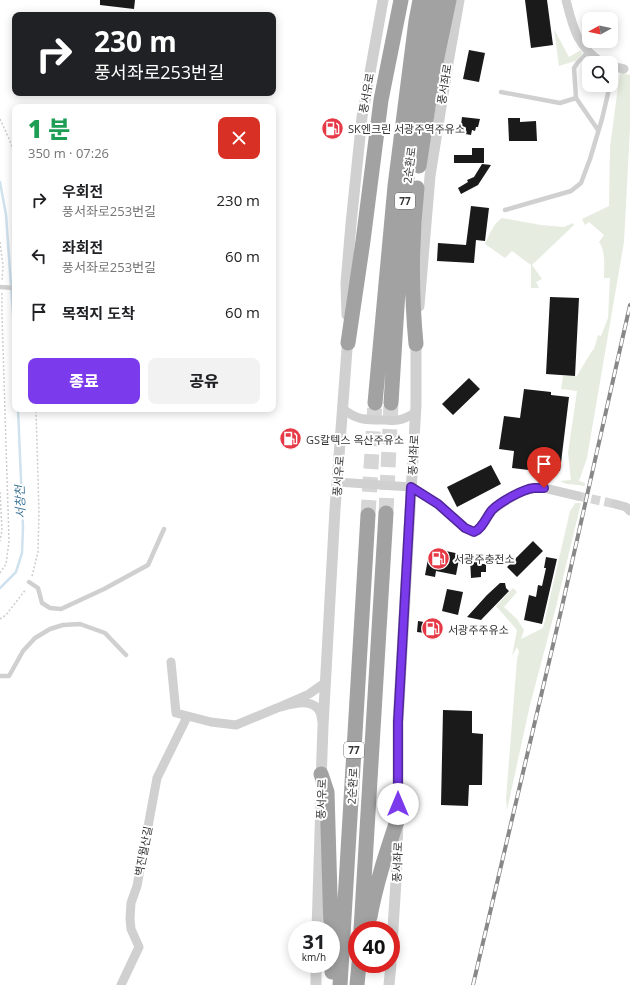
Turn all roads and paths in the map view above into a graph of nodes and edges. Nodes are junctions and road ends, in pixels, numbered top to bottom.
1 (383, 0) edge
2 (401, 0) edge
3 (420, 0) edge
4 (434, 0) edge
5 (449, 0) edge
6 (459, 0) edge
7 (566, 0) edge
8 (588, 52) junction
9 (593, 56) edge
10 (618, 68) edge
11 (624, 69) dead end
12 (501, 92) dead end
13 (608, 92) edge
14 (576, 98) junction
15 (0, 119) edge
16 (598, 130) junction
17 (12, 149) edge
18 (505, 210) dead end
19 (0, 242) edge
20 (0, 288) edge
21 (12, 288) edge
22 (348, 342) junction
23 (416, 344) junction
24 (375, 403) tunnel mouth
25 (391, 403) tunnel mouth
26 (342, 408) junction
27 (36, 412) edge
28 (416, 412) junction
29 (337, 482) junction
30 (411, 487) junction
31 (0, 492) edge
32 (578, 496) tunnel mouth
33 (615, 504) tunnel mouth
34 (630, 510) edge
35 (386, 513) tunnel mouth
36 (368, 514) tunnel mouth
37 (164, 529) dead end
38 (0, 541) edge
39 (0, 573) edge
40 (29, 582) junction
41 (0, 619) edge
42 (126, 655) dead end
43 (171, 662) dead end
44 (0, 676) edge
45 (326, 682) junction
46 (277, 708) junction
47 (187, 717) junction
48 (323, 726) junction
49 (321, 774) junction
50 (398, 818) junction
51 (317, 921) edge
52 (331, 921) edge
53 (362, 921) edge
54 (369, 921) edge
55 (393, 921) edge
56 (316, 973) edge
57 (332, 973) edge
58 (390, 973) edge
59 (121, 985) edge
60 (316, 985) edge
61 (333, 985) edge
62 (340, 985) edge
63 (389, 985) edge

1 - 22 street, 풍서우로
2 - 22 highway
3 - 24 highway, 2순환로 / 77
4 - 25 highway, 2순환로 / 77
5 - 23 highway
6 - 23 street, 풍서좌로
7 - 8 street
8 - 9 street
8 - 14 lane
10 - 11 street
12 - 14 lane
13 - 16 lane
14 - 16 lane
15 - 17 path
16 - 18 lane
19 - 39 path
20 - 21 lane, bridge
22 - 26 street, 풍서우로
23 - 28 street, 풍서좌로
26 - 28 street
26 - 29 street, 풍서우로
27 - 40 path
28 - 30 street, 풍서좌로
29 - 30 street
29 - 45 street, 풍서우로
30 - 32 street
30 - 50 street, 풍서좌로
31 - 38 path
33 - 34 street
35 - 53 highway, 2순환로 / 77
36 - 62 highway, 2순환로 / 77
37 - 40 lane
40 - 41 path
42 - 44 lane
43 - 47 street
45 - 46 street
45 - 48 street, 풍서우로
46 - 47 street
46 - 48 street
47 - 59 street, 벽진월산길
48 - 49 street, 풍서우로
49 - 51 street, 풍서우로
49 - 52 highway
50 - 54 highway
50 - 55 street, 풍서좌로
56 - 60 street
57 - 61 highway
58 - 63 street

